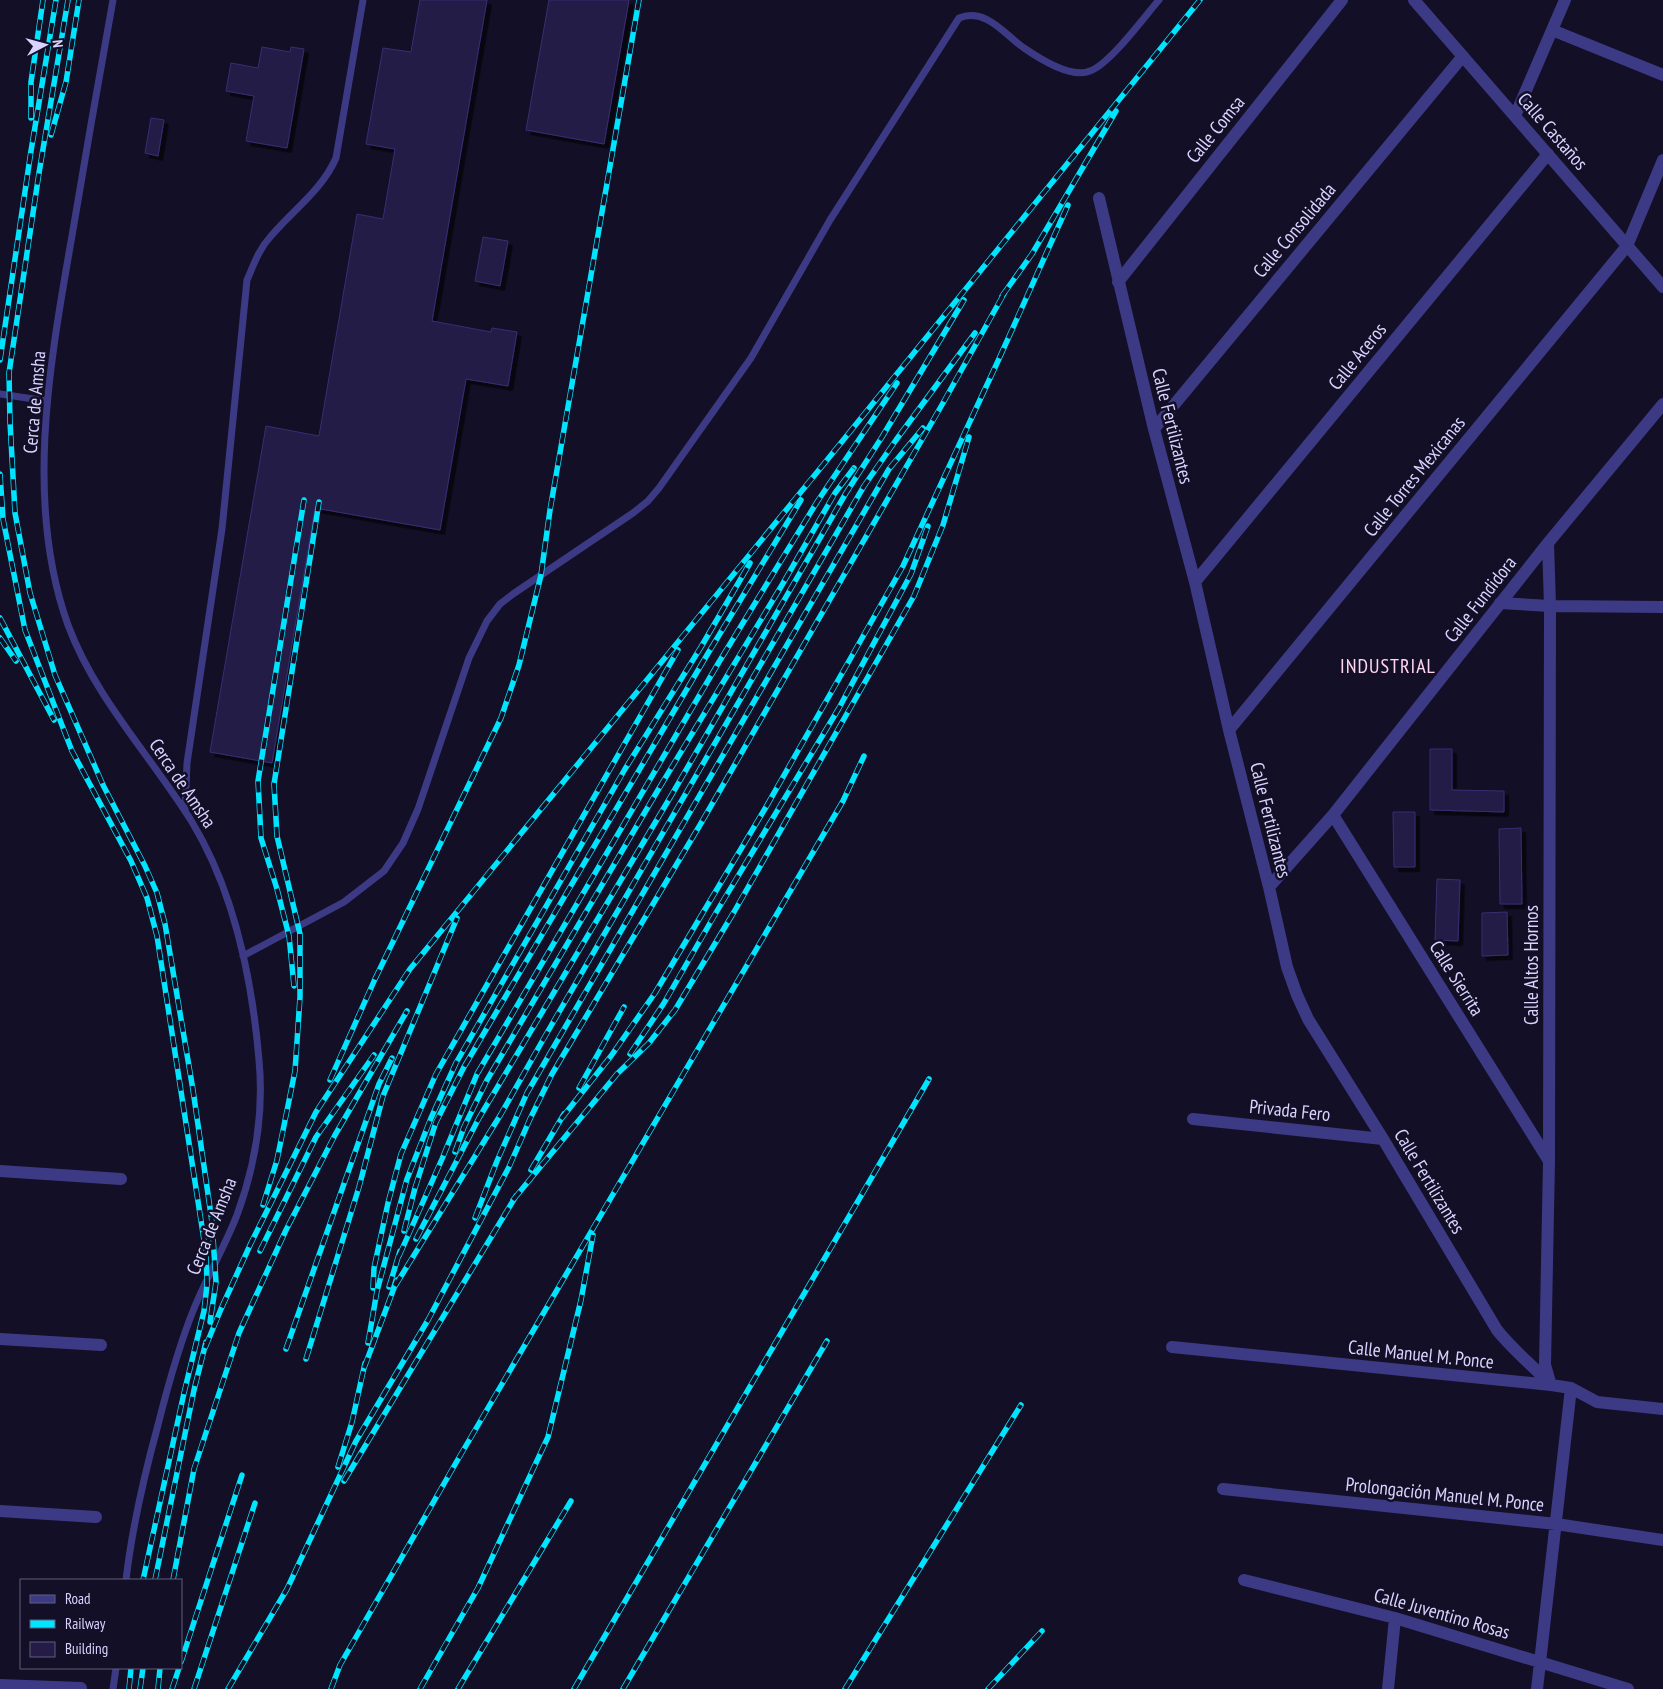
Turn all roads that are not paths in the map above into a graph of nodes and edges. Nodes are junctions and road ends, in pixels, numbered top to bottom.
1 (113, 0) edge
2 (363, 0) edge
3 (1159, 0) edge
4 (1342, 0) edge
5 (1414, 0) edge
6 (1565, 0) edge
7 (1552, 30) junction
8 (1463, 56) junction
9 (1663, 75) edge
10 (1515, 116) junction
11 (1548, 154) junction
12 (1663, 160) edge
13 (1099, 198) dead end
14 (1627, 246) junction
15 (1118, 282) junction
16 (1663, 287) edge
17 (0, 394) edge
18 (47, 401) junction
19 (1663, 404) edge
20 (1154, 428) junction
21 (1548, 543) junction
22 (1195, 582) junction
23 (1500, 603) junction
24 (1550, 606) junction
25 (1663, 607) edge
26 (1229, 730) junction
27 (184, 811) junction
28 (1333, 815) junction
29 (1269, 887) junction
30 (243, 956) junction
31 (1193, 1119) dead end
32 (1383, 1138) junction
33 (1549, 1161) junction
34 (0, 1171) edge
35 (121, 1179) dead end
36 (0, 1339) edge
37 (101, 1345) dead end
38 (1172, 1347) dead end
39 (1551, 1386) junction
40 (1571, 1388) junction
41 (1663, 1409) edge
42 (1223, 1489) dead end
43 (0, 1511) edge
44 (96, 1517) dead end
45 (1556, 1524) junction
46 (1663, 1540) edge
47 (126, 1579) edge
48 (1244, 1580) dead end
49 (1395, 1618) junction
50 (1540, 1662) junction
51 (116, 1669) edge
52 (0, 1685) edge
53 (81, 1688) dead end
54 (113, 1689) edge
55 (1388, 1689) edge
56 (1536, 1689) edge
57 (1628, 1689) edge

1 - 18 lane, Cerca de Amsha
2 - 27 lane
3 - 30 lane
4 - 15 street, Calle Comsa
5 - 8 street, Calle Castaños
6 - 7 street
7 - 9 street
7 - 10 street
8 - 10 street, Calle Castaños
8 - 20 street, Calle Consolidada
10 - 11 street, Calle Castaños
11 - 14 street, Calle Castaños
11 - 22 street, Calle Aceros
12 - 14 street, Calle Torres Mexicanas
13 - 15 street, Calle Fertilizantes
14 - 16 street, Calle Castaños
14 - 26 street, Calle Torres Mexicanas
15 - 20 street, Calle Fertilizantes
17 - 18 lane
18 - 27 lane, Cerca de Amsha
19 - 21 street, Calle Fundidora
20 - 22 street, Calle Fertilizantes
21 - 23 street, Calle Fundidora
21 - 24 street, Calle Altos Hornos
22 - 26 street, Calle Fertilizantes
23 - 24 street
23 - 28 street, Calle Fundidora
24 - 25 street
24 - 33 street, Calle Altos Hornos
26 - 29 street, Calle Fertilizantes
27 - 30 lane, Cerca de Amsha
28 - 29 street, Calle Fundidora
28 - 33 street, Calle Sierrita
29 - 32 street, Calle Fertilizantes
30 - 47 lane, Cerca de Amsha
31 - 32 street, Privada Fero
32 - 39 street, Calle Fertilizantes
33 - 39 street, Calle Altos Hornos
34 - 35 street
36 - 37 street
38 - 39 street, Calle Manuel M. Ponce
39 - 40 street, Calle Manuel M. Ponce
40 - 41 street, Calle Manuel M. Ponce
40 - 45 street
42 - 45 street, Prolongación Manuel M. Ponce
43 - 44 street
45 - 46 street, Prolongación Manuel M. Ponce
45 - 50 street
48 - 49 street, Calle Juventino Rosas
49 - 50 street, Calle Juventino Rosas
49 - 55 street
50 - 56 street
50 - 57 street, Calle Juventino Rosas
51 - 54 lane
52 - 53 street

